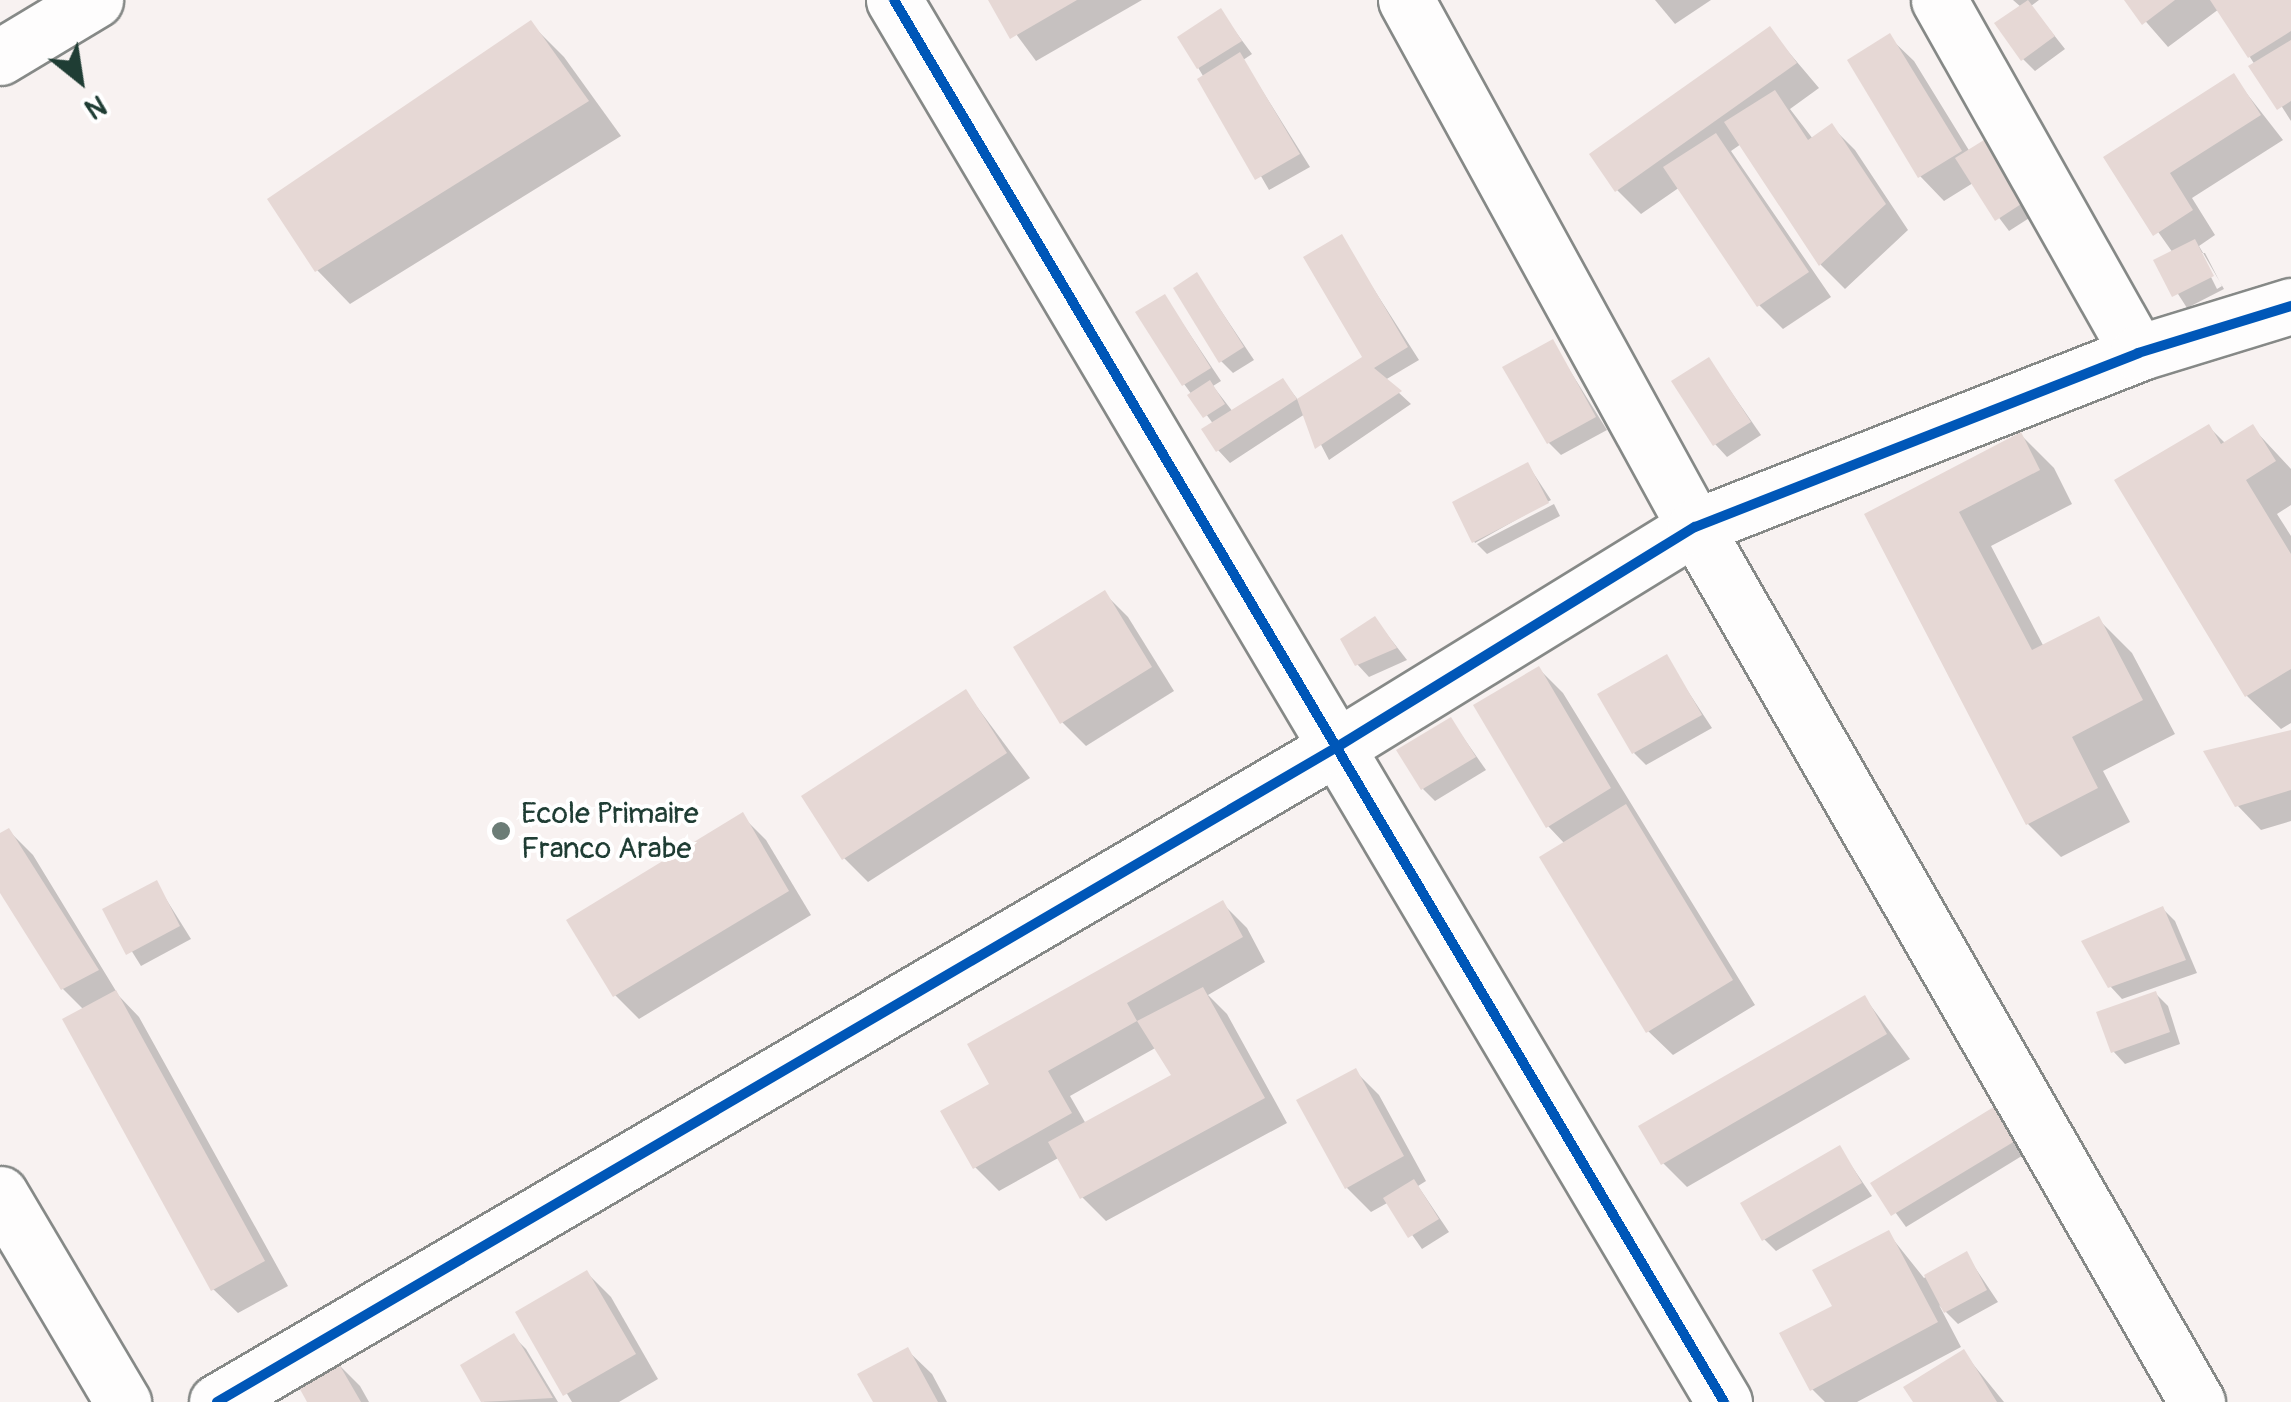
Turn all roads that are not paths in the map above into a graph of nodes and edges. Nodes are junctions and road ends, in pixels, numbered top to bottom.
1 (95, 0) edge
2 (894, 0) edge
3 (1406, 0) edge
4 (1940, 0) edge
5 (0, 57) edge
6 (2291, 306) edge
7 (2138, 353) junction
8 (1695, 527) junction
9 (1337, 747) junction
10 (0, 1194) edge
11 (123, 1402) edge
12 (217, 1402) edge
13 (1724, 1402) edge
14 (2197, 1402) edge

1 - 5 street
2 - 9 street
3 - 8 street
4 - 7 street
6 - 7 street
7 - 8 street
8 - 9 street
8 - 14 street
9 - 12 street
9 - 13 street
10 - 11 street

